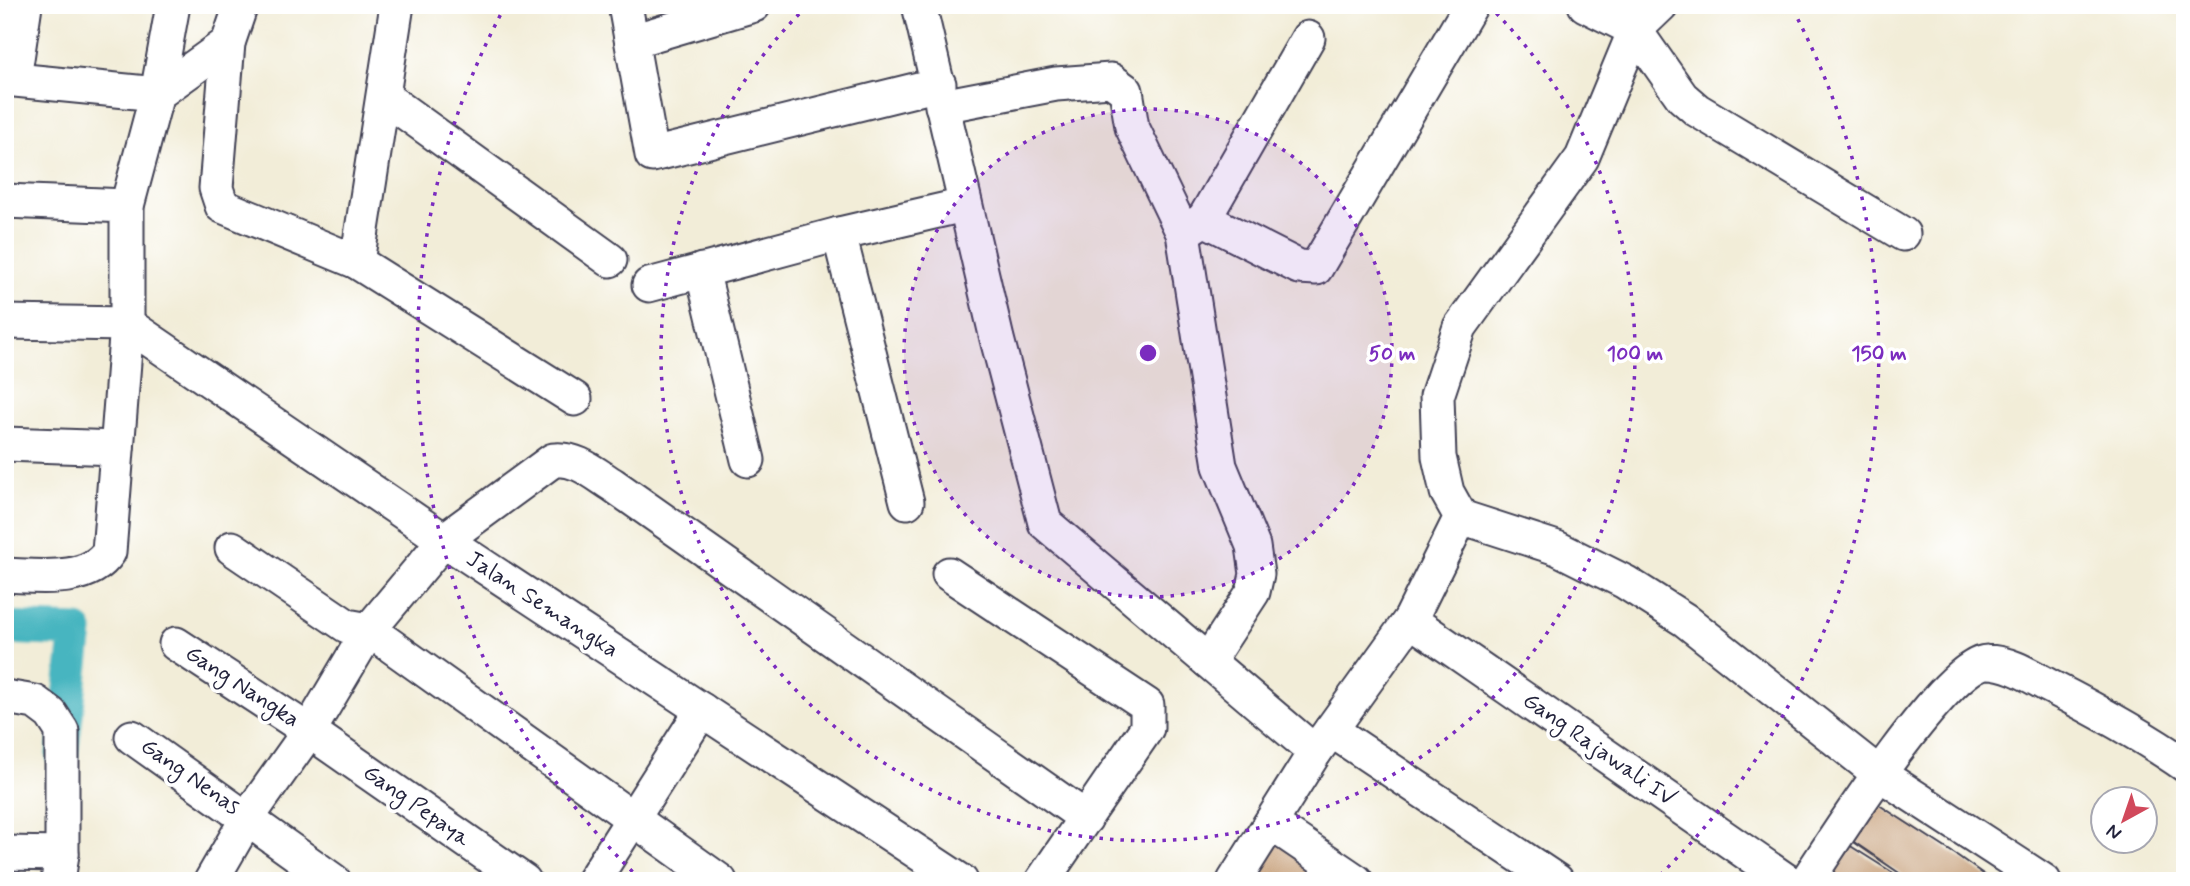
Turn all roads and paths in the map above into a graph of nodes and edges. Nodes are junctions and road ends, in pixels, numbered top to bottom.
1 (25, 5) edge
2 (173, 5) edge
3 (241, 5) edge
4 (397, 5) edge
5 (625, 5) edge
6 (754, 5) edge
7 (919, 5) edge
8 (1471, 5) edge
9 (1585, 5) edge
10 (1661, 5) edge
11 (1634, 30) junction
12 (1308, 38) dead end
13 (632, 41) junction
14 (228, 43) junction
15 (10, 79) edge
16 (158, 93) junction
17 (940, 95) junction
18 (384, 97) junction
19 (5, 201) edge
20 (964, 205) junction
21 (127, 206) junction
22 (1194, 226) junction
23 (1903, 233) dead end
24 (839, 234) junction
25 (610, 260) dead end
26 (357, 262) junction
27 (702, 270) junction
28 (649, 285) dead end
29 (5, 322) edge
30 (127, 324) junction
31 (575, 399) dead end
32 (5, 444) edge
33 (117, 448) junction
34 (748, 460) dead end
35 (907, 502) dead end
36 (1461, 517) junction
37 (444, 541) junction
38 (232, 548) dead end
39 (949, 574) dead end
40 (5, 575) edge
41 (1410, 620) junction
42 (369, 630) junction
43 (176, 644) dead end
44 (1208, 661) junction
45 (5, 697) edge
46 (702, 710) junction
47 (309, 731) junction
48 (132, 737) dead end
49 (1323, 741) junction
50 (2185, 765) edge
51 (1878, 773) junction
52 (248, 817) junction
53 (1086, 818) junction
54 (632, 820) junction
55 (1272, 824) junction
56 (5, 853) edge
57 (60, 867) edge
58 (211, 881) edge
59 (334, 881) edge
60 (524, 881) edge
61 (593, 881) edge
62 (720, 881) edge
63 (961, 881) edge
64 (1042, 881) edge
65 (1234, 881) edge
66 (1356, 881) edge
67 (1557, 881) edge
68 (1787, 881) edge
69 (1807, 881) edge
70 (2044, 881) edge

1 - 15 street
2 - 16 street
3 - 14 street
4 - 18 street
5 - 13 street
6 - 13 street
7 - 17 street
8 - 22 street
9 - 11 street
10 - 11 street
11 - 23 street
11 - 36 street
12 - 22 street
13 - 17 street
14 - 16 street
14 - 26 street
15 - 16 street
16 - 21 street
17 - 20 street
17 - 22 street
18 - 25 street
18 - 26 street
19 - 21 street
20 - 24 street
20 - 44 street
21 - 30 street
22 - 44 street
24 - 27 street
24 - 35 street
26 - 31 street
27 - 28 street
27 - 34 street
29 - 30 street
30 - 33 street
30 - 37 street, Jalan Semangka
32 - 33 street
33 - 40 street
36 - 41 street
36 - 51 street
37 - 42 street
37 - 46 street, Jalan Semangka
37 - 53 street
38 - 42 street
39 - 53 street
41 - 49 street
41 - 68 street, Gang Rajawali IV
42 - 47 street
42 - 54 street
43 - 47 street, Gang Nangka
44 - 49 street
45 - 57 street
46 - 54 street
46 - 63 street, Jalan Semangka
47 - 52 street
47 - 60 street, Gang Pepaya
48 - 52 street, Gang Nenas
49 - 55 street
49 - 67 street
50 - 51 street
51 - 69 street
51 - 70 street
52 - 58 street
52 - 59 street, Gang Nenas
53 - 64 street
54 - 61 street
54 - 62 street
55 - 65 street
55 - 66 street
56 - 57 street

